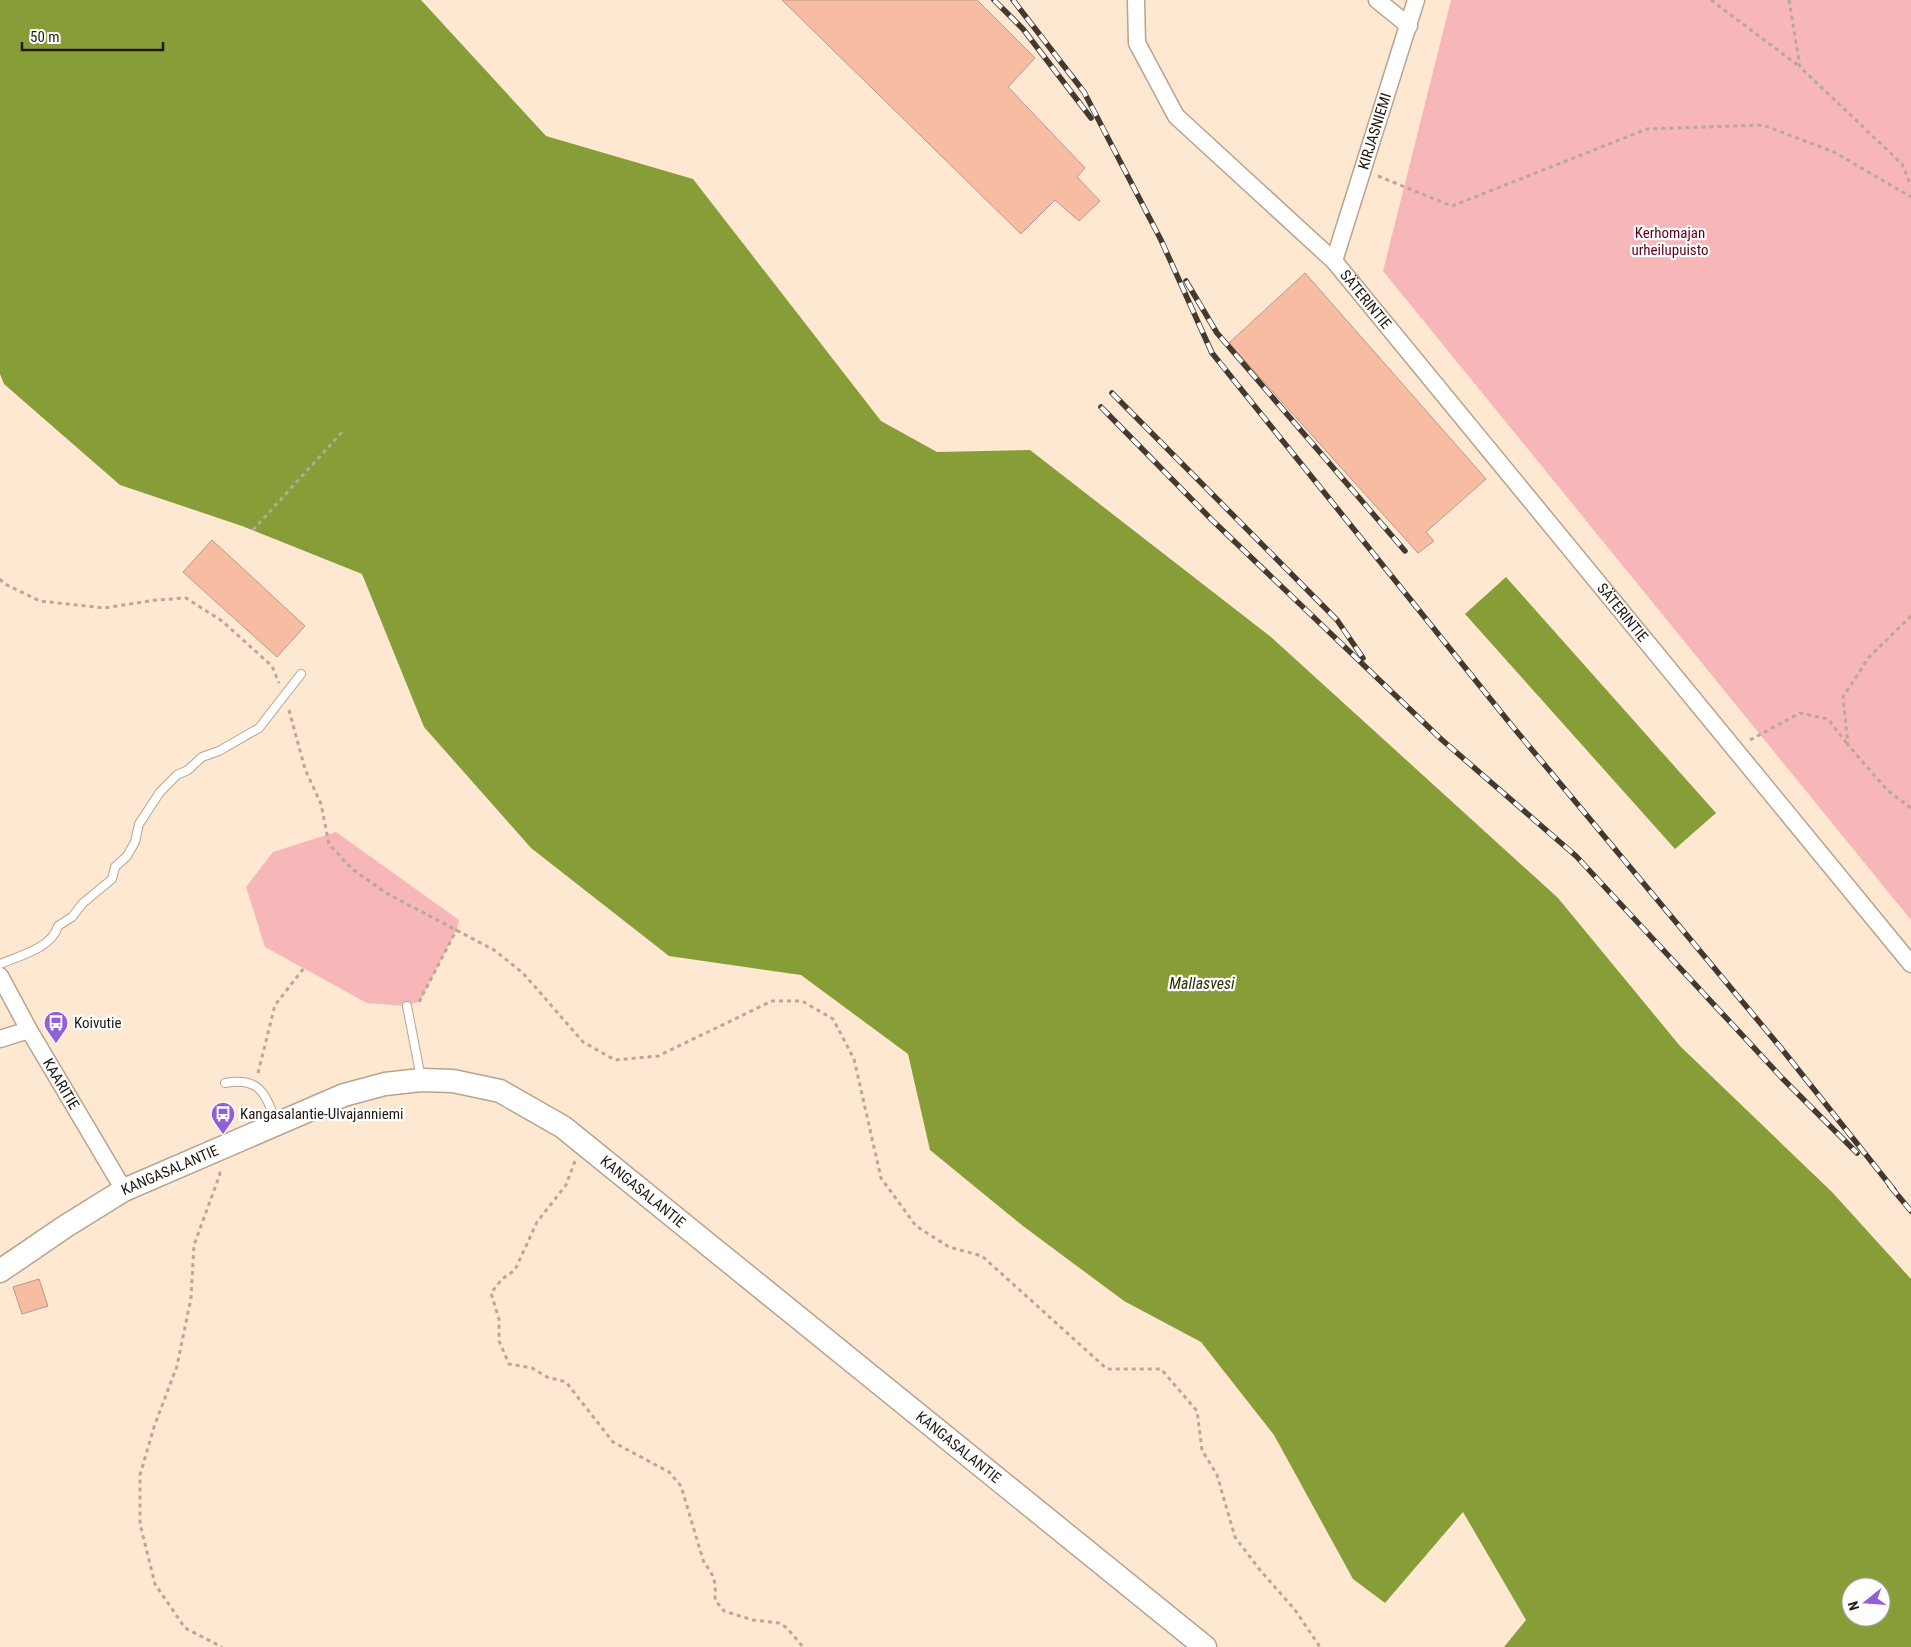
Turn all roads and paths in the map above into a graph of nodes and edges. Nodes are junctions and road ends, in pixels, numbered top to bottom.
1 (1136, 0) edge
2 (1377, 0) edge
3 (1416, 0) edge
4 (1711, 0) edge
5 (1789, 0) edge
6 (1409, 26) junction
7 (1800, 67) junction
8 (1363, 170) junction
9 (1911, 186) edge
10 (1911, 197) edge
11 (1334, 262) junction
12 (343, 431) dead end
13 (253, 530) dead end
14 (0, 579) edge
15 (1911, 616) edge
16 (301, 674) dead end
17 (284, 697) junction
18 (1848, 745) junction
19 (1734, 748) junction
20 (1911, 808) edge
21 (457, 929) junction
22 (0, 964) edge
23 (1911, 964) edge
24 (304, 968) dead end
25 (0, 976) edge
26 (407, 1006) joint
27 (29, 1030) junction
28 (0, 1039) edge
29 (421, 1080) junction
30 (225, 1083) dead end
31 (255, 1084) junction
32 (276, 1124) junction
33 (584, 1163) dead end
34 (226, 1166) dead end
35 (218, 1169) junction
36 (212, 1171) dead end
37 (124, 1190) junction
38 (0, 1271) edge
39 (222, 1647) edge
40 (803, 1647) edge
41 (1205, 1647) edge
42 (1320, 1647) edge

1 - 11 street, SÄTERINTIE
2 - 6 street
3 - 6 street, KIRJASNIEMI
4 - 7 path
5 - 7 path
6 - 8 street, KIRJASNIEMI
7 - 9 path
8 - 10 path
8 - 11 street, KIRJASNIEMI
11 - 19 street, SÄTERINTIE
12 - 13 path
14 - 17 path
15 - 18 path
16 - 17 lane
17 - 21 path
17 - 22 lane
18 - 19 path
18 - 20 path
19 - 23 street, SÄTERINTIE
21 - 26 path
21 - 42 path
24 - 31 path
25 - 27 street, KAARITIE
26 - 29 lane
27 - 28 street
27 - 37 street, KAARITIE
29 - 32 main road, KANGASALANTIE
29 - 41 main road, KANGASALANTIE
30 - 31 lane
31 - 32 lane
32 - 37 main road, KANGASALANTIE
33 - 40 path
34 - 35 path
35 - 36 path
35 - 39 path
37 - 38 main road, KANGASALANTIE

